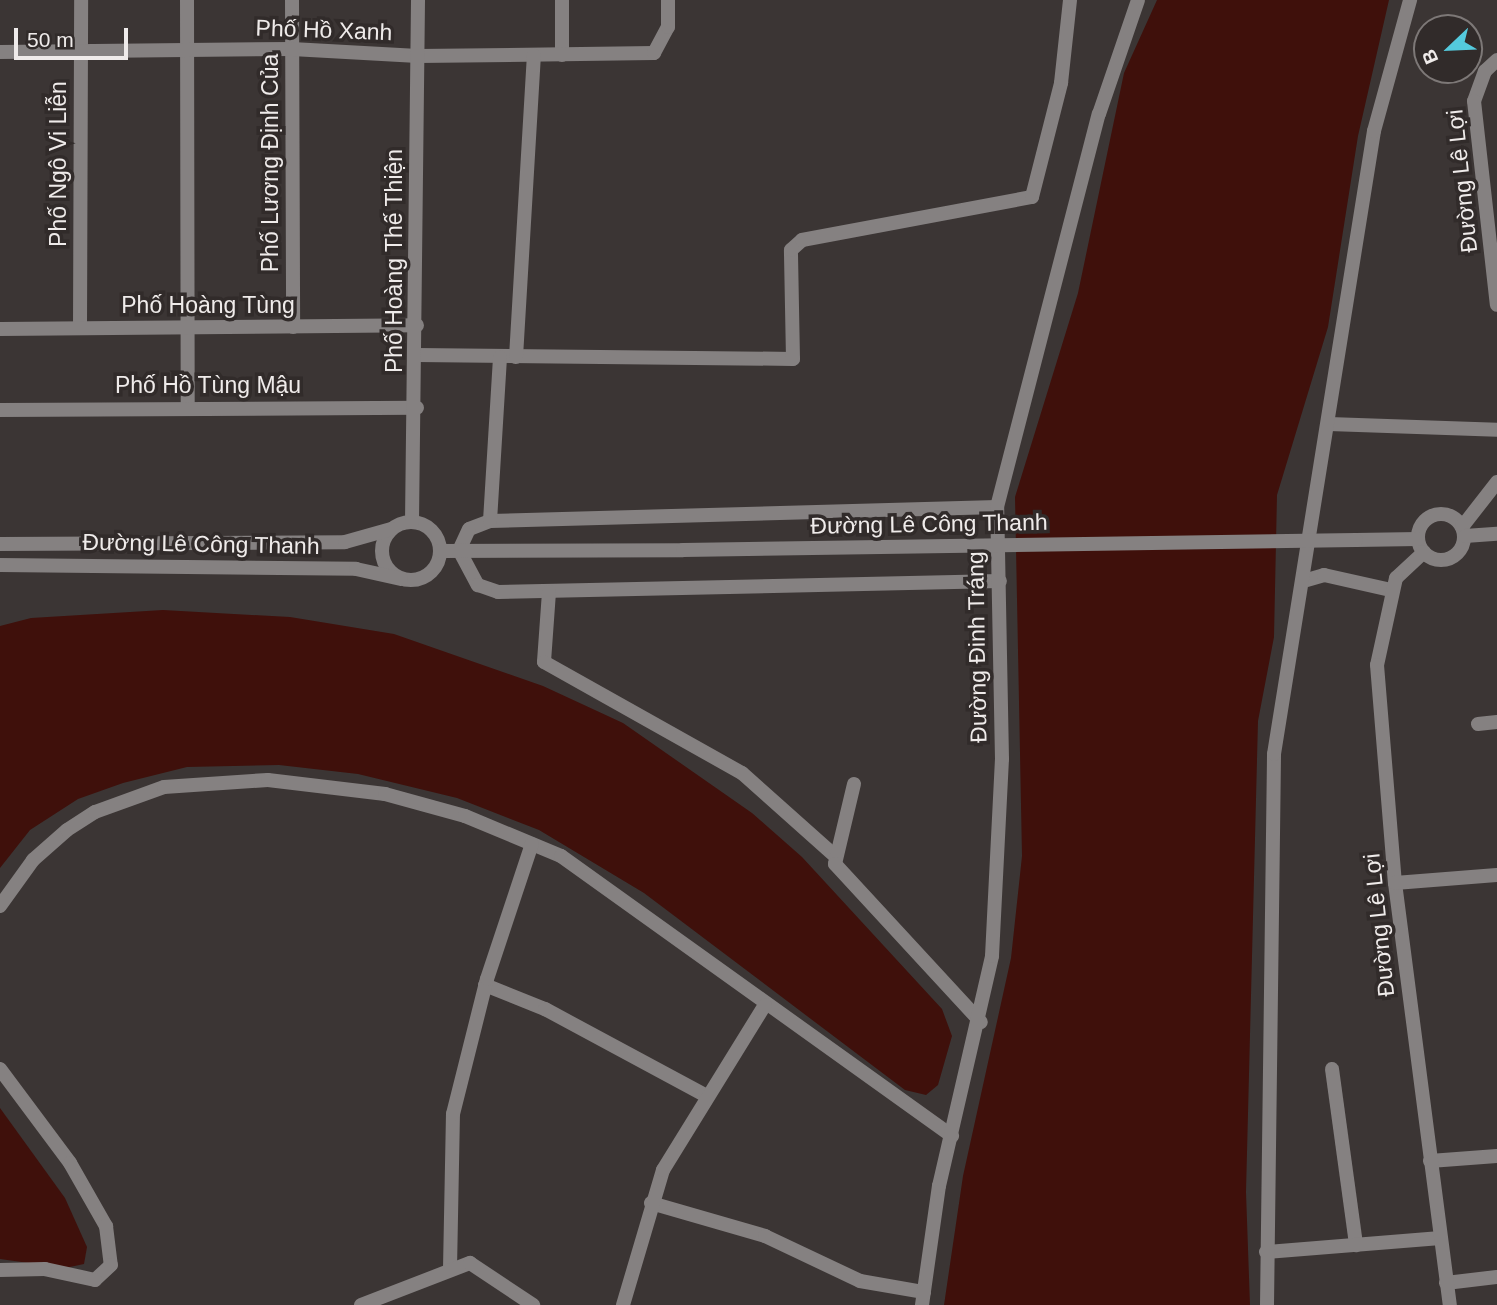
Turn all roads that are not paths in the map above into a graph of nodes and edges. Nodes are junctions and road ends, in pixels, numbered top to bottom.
1 (81, 0) edge
2 (187, 0) edge
3 (292, 0) edge
4 (418, 0) edge
5 (562, 0) edge
6 (668, 0) edge
7 (1070, 0) edge
8 (1138, 0) edge
9 (1410, 0) edge
10 (292, 49) junction
11 (187, 50) junction
12 (81, 51) junction
13 (0, 52) edge
14 (562, 55) junction
15 (418, 56) junction
16 (534, 56) junction
17 (1497, 60) edge
18 (1497, 305) edge
19 (417, 325) junction
20 (293, 327) junction
21 (80, 328) junction
22 (186, 328) junction
23 (0, 329) edge
24 (417, 355) junction
25 (500, 357) junction
26 (516, 358) junction
27 (188, 408) junction
28 (417, 408) junction
29 (0, 410) edge
30 (1329, 424) junction
31 (1497, 430) edge
32 (1497, 482) edge
33 (997, 507) junction
34 (490, 521) junction
35 (412, 522) junction
36 (391, 529) junction
37 (1463, 531) junction
38 (1497, 534) edge
39 (0, 544) edge
40 (1421, 546) junction
41 (459, 550) junction
42 (440, 551) junction
43 (0, 565) edge
44 (401, 579) junction
45 (1000, 580) junction
46 (1307, 580) junction
47 (1391, 590) junction
48 (549, 592) junction
49 (1497, 722) edge
50 (1478, 724) dead end
51 (854, 783) dead end
52 (532, 844) junction
53 (833, 853) junction
54 (1497, 875) edge
55 (1395, 883) junction
56 (0, 906) edge
57 (485, 985) junction
58 (765, 1005) junction
59 (981, 1023) junction
60 (0, 1069) edge
61 (1332, 1069) dead end
62 (705, 1095) junction
63 (952, 1136) junction
64 (1497, 1156) edge
65 (1430, 1161) junction
66 (651, 1203) junction
67 (1440, 1238) junction
68 (1356, 1245) junction
69 (1266, 1252) junction
70 (450, 1269) junction
71 (0, 1270) edge
72 (1497, 1277) edge
73 (1446, 1283) junction
74 (923, 1298) edge
75 (361, 1305) edge
76 (533, 1305) edge
77 (624, 1305) edge
78 (1266, 1305) edge
79 (1450, 1305) edge

1 - 12 street, Phố Ngô Vi Liễn
2 - 11 street
3 - 10 street, Phố Lương Định Của
4 - 15 street, Phố Hoàng Thế Thiện
5 - 14 street
6 - 14 street, Phố Hồ Xanh
7 - 26 street
8 - 33 street, Đường Đinh Tráng
9 - 30 street
10 - 11 street, Phố Hồ Xanh
10 - 15 street, Phố Hồ Xanh
10 - 20 street, Phố Lương Định Của
11 - 12 street, Phố Hồ Xanh
11 - 22 street
12 - 13 street, Phố Hồ Xanh
12 - 21 street, Phố Ngô Vi Liễn
14 - 16 street, Phố Hồ Xanh
15 - 16 street, Phố Hồ Xanh
15 - 19 street, Phố Hoàng Thế Thiện
16 - 26 street
17 - 18 street, Đường Lê Lợi
19 - 20 street, Phố Hoàng Tùng
19 - 24 street, Phố Hoàng Thế Thiện
20 - 22 street, Phố Hoàng Tùng
21 - 22 street, Phố Hoàng Tùng
21 - 23 street, Phố Hoàng Tùng
22 - 27 street
24 - 25 street
24 - 28 street, Phố Hoàng Thế Thiện
25 - 26 street
25 - 34 street
27 - 28 street, Phố Hồ Tùng Mậu
27 - 29 street, Phố Hồ Tùng Mậu
28 - 35 street, Phố Hoàng Thế Thiện
30 - 31 street
30 - 46 street
32 - 37 street
33 - 34 street
33 - 45 street, Đường Đinh Tráng
34 - 41 street
35 - 36 street
35 - 42 street
36 - 39 street, Đường Lê Công Thanh
36 - 44 street
37 - 38 street
37 - 40 street
37 - 40 street
40 - 41 street, Đường Lê Công Thanh, bridge
40 - 47 street
41 - 42 street, Đường Lê Công Thanh
41 - 48 street
42 - 44 street
43 - 44 street, Đường Lê Công Thanh
45 - 48 street
45 - 59 street, Đường Đinh Tráng
46 - 47 street
46 - 69 street
47 - 55 street, Đường Lê Lợi
48 - 53 street
49 - 50 street
51 - 53 street
52 - 56 street
52 - 57 street
52 - 58 street
53 - 59 street
54 - 55 street
55 - 65 street, Đường Lê Lợi
57 - 62 street
57 - 70 street
58 - 62 street
58 - 63 street
59 - 63 street, Đường Đinh Tráng
60 - 71 street
61 - 68 street
62 - 66 street
63 - 74 street, Đường Đinh Tráng
64 - 65 street
65 - 67 street, Đường Lê Lợi
66 - 74 street
66 - 77 street
67 - 68 street
67 - 73 street, Đường Lê Lợi
68 - 69 street
69 - 78 street
70 - 75 street
70 - 76 street
72 - 73 street
73 - 79 street, Đường Lê Lợi

